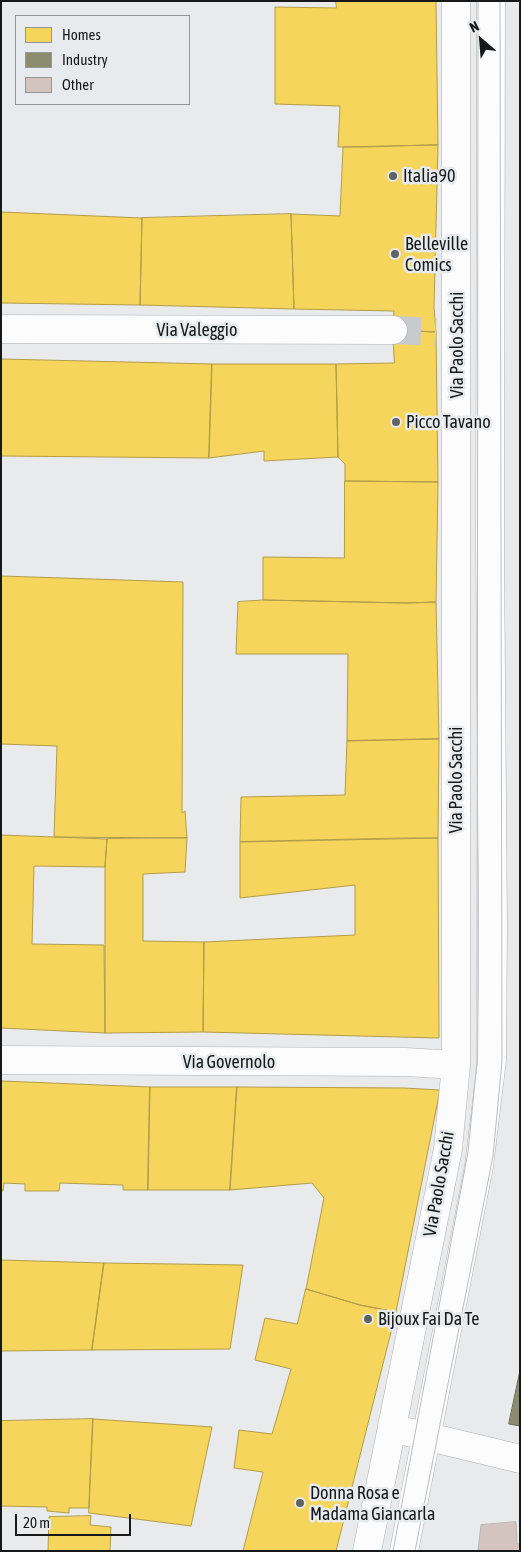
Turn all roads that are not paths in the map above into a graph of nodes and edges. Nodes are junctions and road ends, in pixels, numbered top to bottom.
1 (456, 1) edge
2 (490, 1) edge
3 (1, 329) edge
4 (393, 330) tunnel mouth
5 (1, 1060) edge
6 (456, 1065) junction
7 (392, 1429) junction
8 (426, 1437) junction
9 (520, 1458) edge
10 (367, 1551) edge
11 (404, 1551) edge

1 - 6 street, Via Paolo Sacchi
2 - 8 street, Via Paolo Sacchi
3 - 4 street, Via Valeggio
5 - 6 street, Via Governolo
6 - 7 street, Via Paolo Sacchi
7 - 8 street
7 - 10 street, Via Paolo Sacchi
8 - 9 street
8 - 11 street, Via Paolo Sacchi

